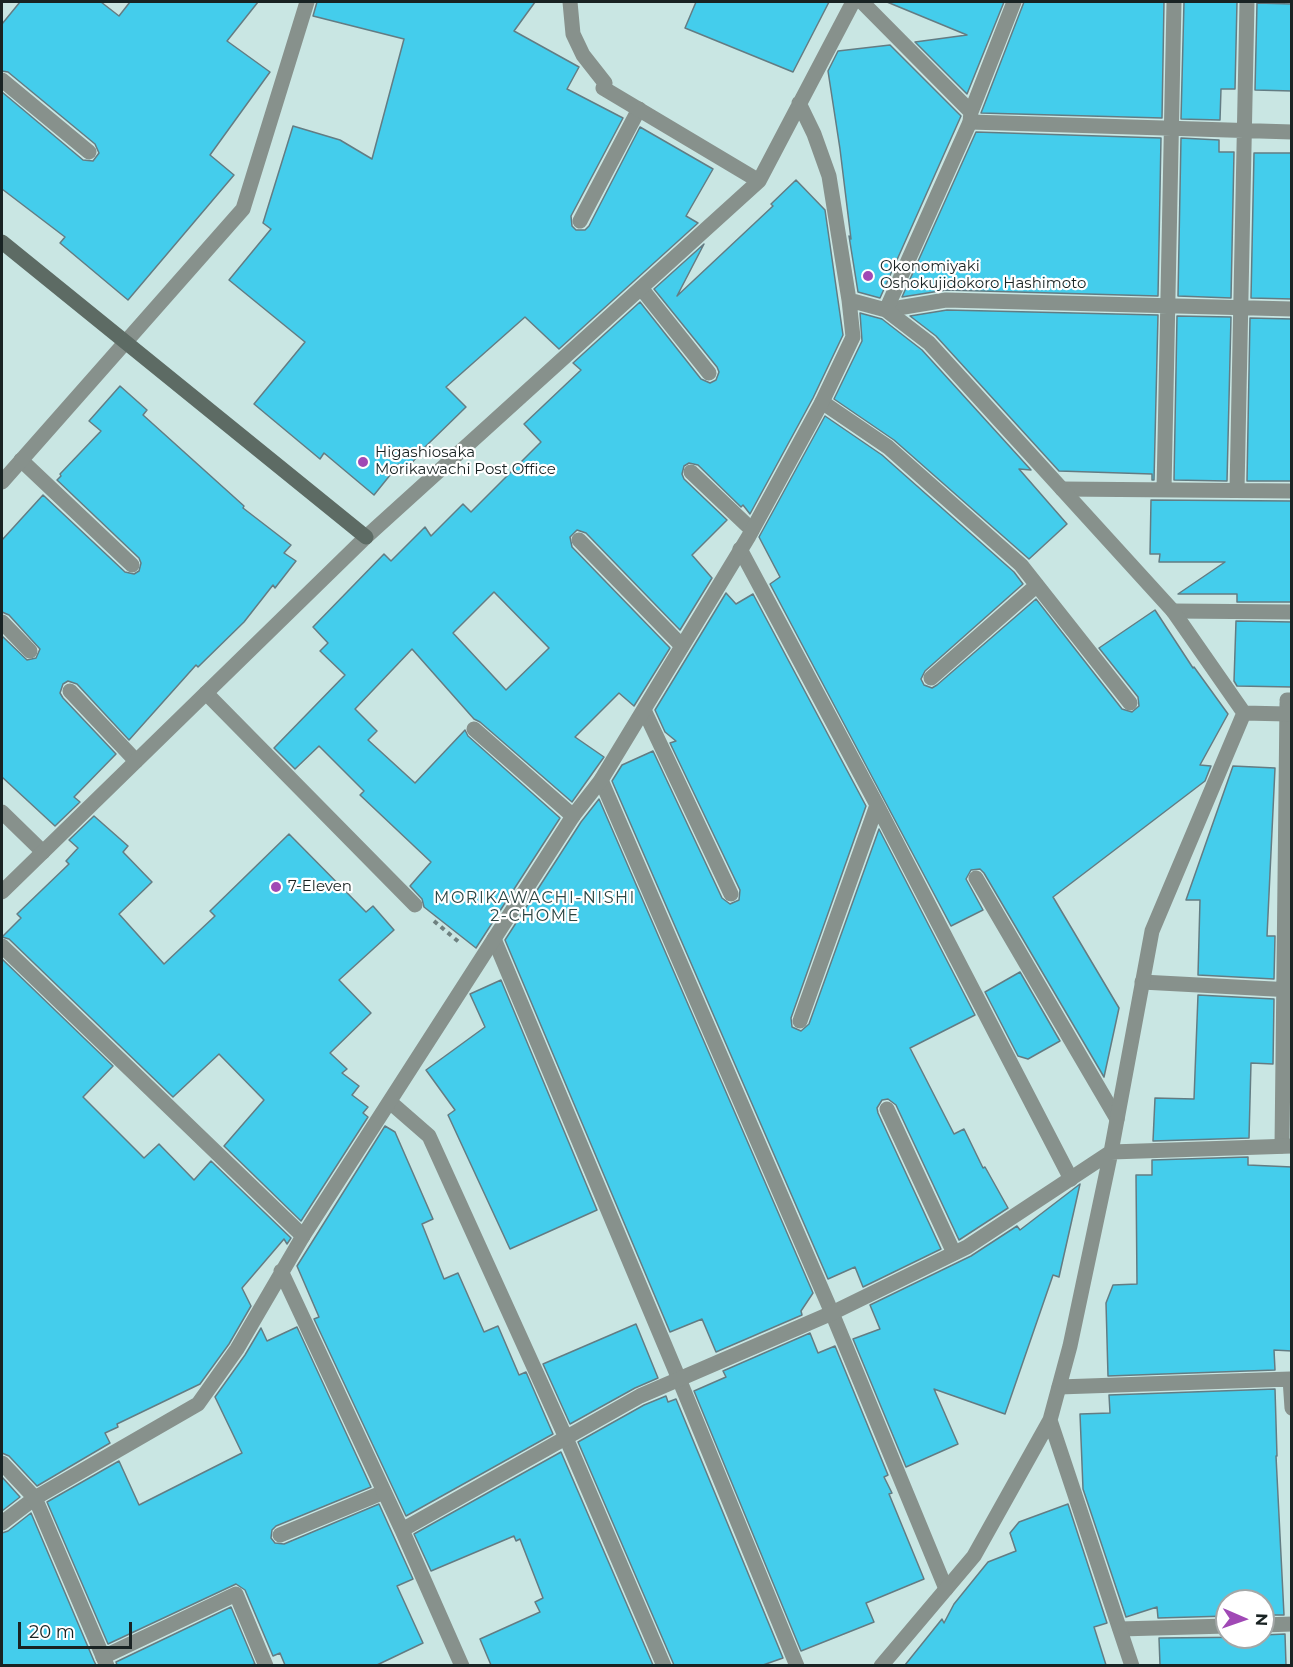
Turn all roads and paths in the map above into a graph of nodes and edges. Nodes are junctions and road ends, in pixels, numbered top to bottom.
1 (307, 2) edge
2 (570, 2) edge
3 (853, 2) edge
4 (862, 2) edge
5 (1014, 2) edge
6 (1174, 2) edge
7 (1247, 2) edge
8 (2, 80) edge
9 (799, 103) junction
10 (639, 110) junction
11 (970, 117) junction
12 (1171, 128) junction
13 (1244, 130) junction
14 (1292, 132) edge
15 (89, 152) dead end
16 (759, 181) junction
17 (580, 221) dead end
18 (2, 242) edge
19 (641, 288) junction
20 (849, 300) junction
21 (1168, 306) junction
22 (1241, 307) junction
23 (1292, 309) edge
24 (886, 310) junction
25 (126, 342) junction
26 (709, 373) dead end
27 (822, 402) junction
28 (21, 460) junction
29 (691, 472) dead end
30 (2, 482) edge
31 (1062, 489) junction
32 (1164, 489) junction
33 (1237, 490) junction
34 (1292, 491) edge
35 (752, 530) junction
36 (366, 537) junction
37 (579, 540) dead end
38 (740, 549) junction
39 (132, 565) dead end
40 (1037, 585) junction
41 (1173, 611) junction
42 (1292, 612) edge
43 (2, 622) edge
44 (682, 646) junction
45 (30, 651) dead end
46 (931, 678) dead end
47 (70, 691) dead end
48 (206, 693) junction
49 (1130, 703) dead end
50 (1288, 705) edge
51 (644, 710) junction
52 (1244, 713) junction
53 (474, 729) dead end
54 (136, 761) junction
55 (601, 780) junction
56 (877, 805) junction
57 (2, 812) edge
58 (573, 816) junction
59 (42, 852) junction
60 (976, 878) dead end
61 (2, 891) edge
62 (731, 894) dead end
63 (415, 905) joint
64 (494, 939) junction
65 (2, 946) edge
66 (481, 960) junction
67 (1142, 982) junction
68 (1288, 990) edge
69 (800, 1021) dead end
70 (390, 1101) junction
71 (887, 1109) dead end
72 (1117, 1119) junction
73 (1287, 1146) edge
74 (1112, 1152) junction
75 (1071, 1179) junction
76 (303, 1236) junction
77 (954, 1253) junction
78 (281, 1271) junction
79 (832, 1313) junction
80 (679, 1379) junction
81 (1059, 1387) junction
82 (1292, 1408) edge
83 (1050, 1420) junction
84 (566, 1438) junction
85 (2, 1463) edge
86 (384, 1491) junction
87 (35, 1498) junction
88 (2, 1523) edge
89 (402, 1530) junction
90 (280, 1534) dead end
91 (946, 1589) junction
92 (1292, 1624) edge
93 (1275, 1625) edge
94 (1215, 1626) edge
95 (1120, 1629) junction
96 (105, 1661) edge
97 (266, 1665) edge
98 (462, 1665) edge
99 (664, 1665) edge
100 (797, 1665) edge
101 (880, 1665) edge
102 (1132, 1665) edge

1 - 25 street
2 - 10 street
3 - 9 street
4 - 11 street
5 - 11 street
6 - 12 street
7 - 13 street
8 - 15 street
9 - 16 street
9 - 20 street
10 - 16 street
10 - 17 street
11 - 12 street
11 - 24 street
12 - 13 street
12 - 21 street
13 - 14 street
13 - 22 street
16 - 19 street
18 - 25 street
19 - 26 street
19 - 36 street
20 - 24 street
20 - 27 street
21 - 22 street
21 - 24 street
21 - 32 street
22 - 23 street
22 - 33 street
24 - 31 street
25 - 28 street
25 - 36 street
27 - 35 street
27 - 40 street
28 - 30 street
28 - 39 street
29 - 35 street
31 - 32 street
31 - 41 street
32 - 33 street
33 - 34 street
35 - 38 street
36 - 48 street
37 - 44 street
38 - 44 street
38 - 56 street
40 - 46 street
40 - 49 street
41 - 42 street
41 - 52 street
43 - 45 street
44 - 51 street
47 - 54 street
48 - 54 street
48 - 63 street
50 - 52 street
50 - 68 street
51 - 55 street
51 - 62 street
52 - 67 street
53 - 58 street
54 - 59 street
55 - 58 street
55 - 79 street
56 - 69 street
56 - 75 street
57 - 59 street
58 - 64 street
59 - 61 street
60 - 72 street
63 - 66 path
64 - 66 street
64 - 80 street
65 - 76 street
66 - 70 street
67 - 68 street
67 - 72 street
68 - 73 street
70 - 76 street
70 - 84 street
71 - 77 street
72 - 74 street
73 - 74 street
74 - 75 street
74 - 81 street
75 - 77 street
76 - 78 street
77 - 79 street
78 - 86 street
78 - 87 street
79 - 80 street
79 - 91 street
80 - 84 street
80 - 100 street
81 - 82 street
81 - 83 street
83 - 91 street
83 - 95 street
84 - 89 street
84 - 99 street
85 - 87 street
86 - 89 street
86 - 90 street
87 - 88 street
87 - 96 street
89 - 98 street
91 - 101 street
92 - 93 street
94 - 95 street
95 - 102 street
96 - 97 street

